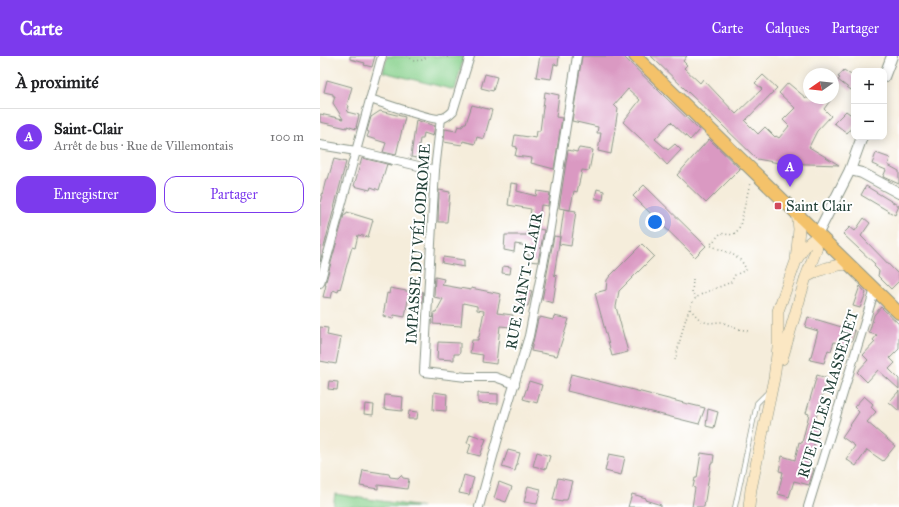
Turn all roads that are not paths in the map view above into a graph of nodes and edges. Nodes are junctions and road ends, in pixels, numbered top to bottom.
1 (382, 56) edge
2 (470, 56) edge
3 (577, 56) edge
4 (635, 56) edge
5 (892, 56) edge
6 (887, 69) edge
7 (370, 99) junction
8 (441, 118) junction
9 (861, 140) edge
10 (320, 146) edge
11 (356, 151) junction
12 (435, 170) junction
13 (850, 170) junction
14 (899, 193) edge
15 (797, 213) junction
16 (819, 235) junction
17 (796, 261) junction
18 (848, 264) junction
19 (806, 277) junction
20 (320, 283) edge
21 (875, 289) junction
22 (899, 312) edge
23 (774, 378) junction
24 (515, 384) junction
25 (772, 389) junction
26 (479, 507) edge
27 (735, 507) edge
28 (749, 507) edge
29 (808, 507) edge

1 - 7 street
2 - 8 street
3 - 24 street, RUE SAINT-CLAIR
4 - 15 main road
5 - 6 street
7 - 8 street
7 - 11 street
8 - 12 street, IMPASSE DU VÉLODROME
9 - 13 street
10 - 11 street
11 - 12 street
11 - 20 street
12 - 24 street, IMPASSE DU VÉLODROME
13 - 14 street
13 - 16 street
15 - 16 main road
15 - 17 main road
16 - 17 main road
16 - 18 main road
16 - 19 main road
17 - 23 main road
18 - 19 main road
18 - 21 main road
19 - 23 main road
21 - 22 main road
21 - 29 street, RUE JULES MASSENET
23 - 25 main road
24 - 26 street, RUE SAINT-CLAIR
25 - 27 lane
25 - 28 main road

